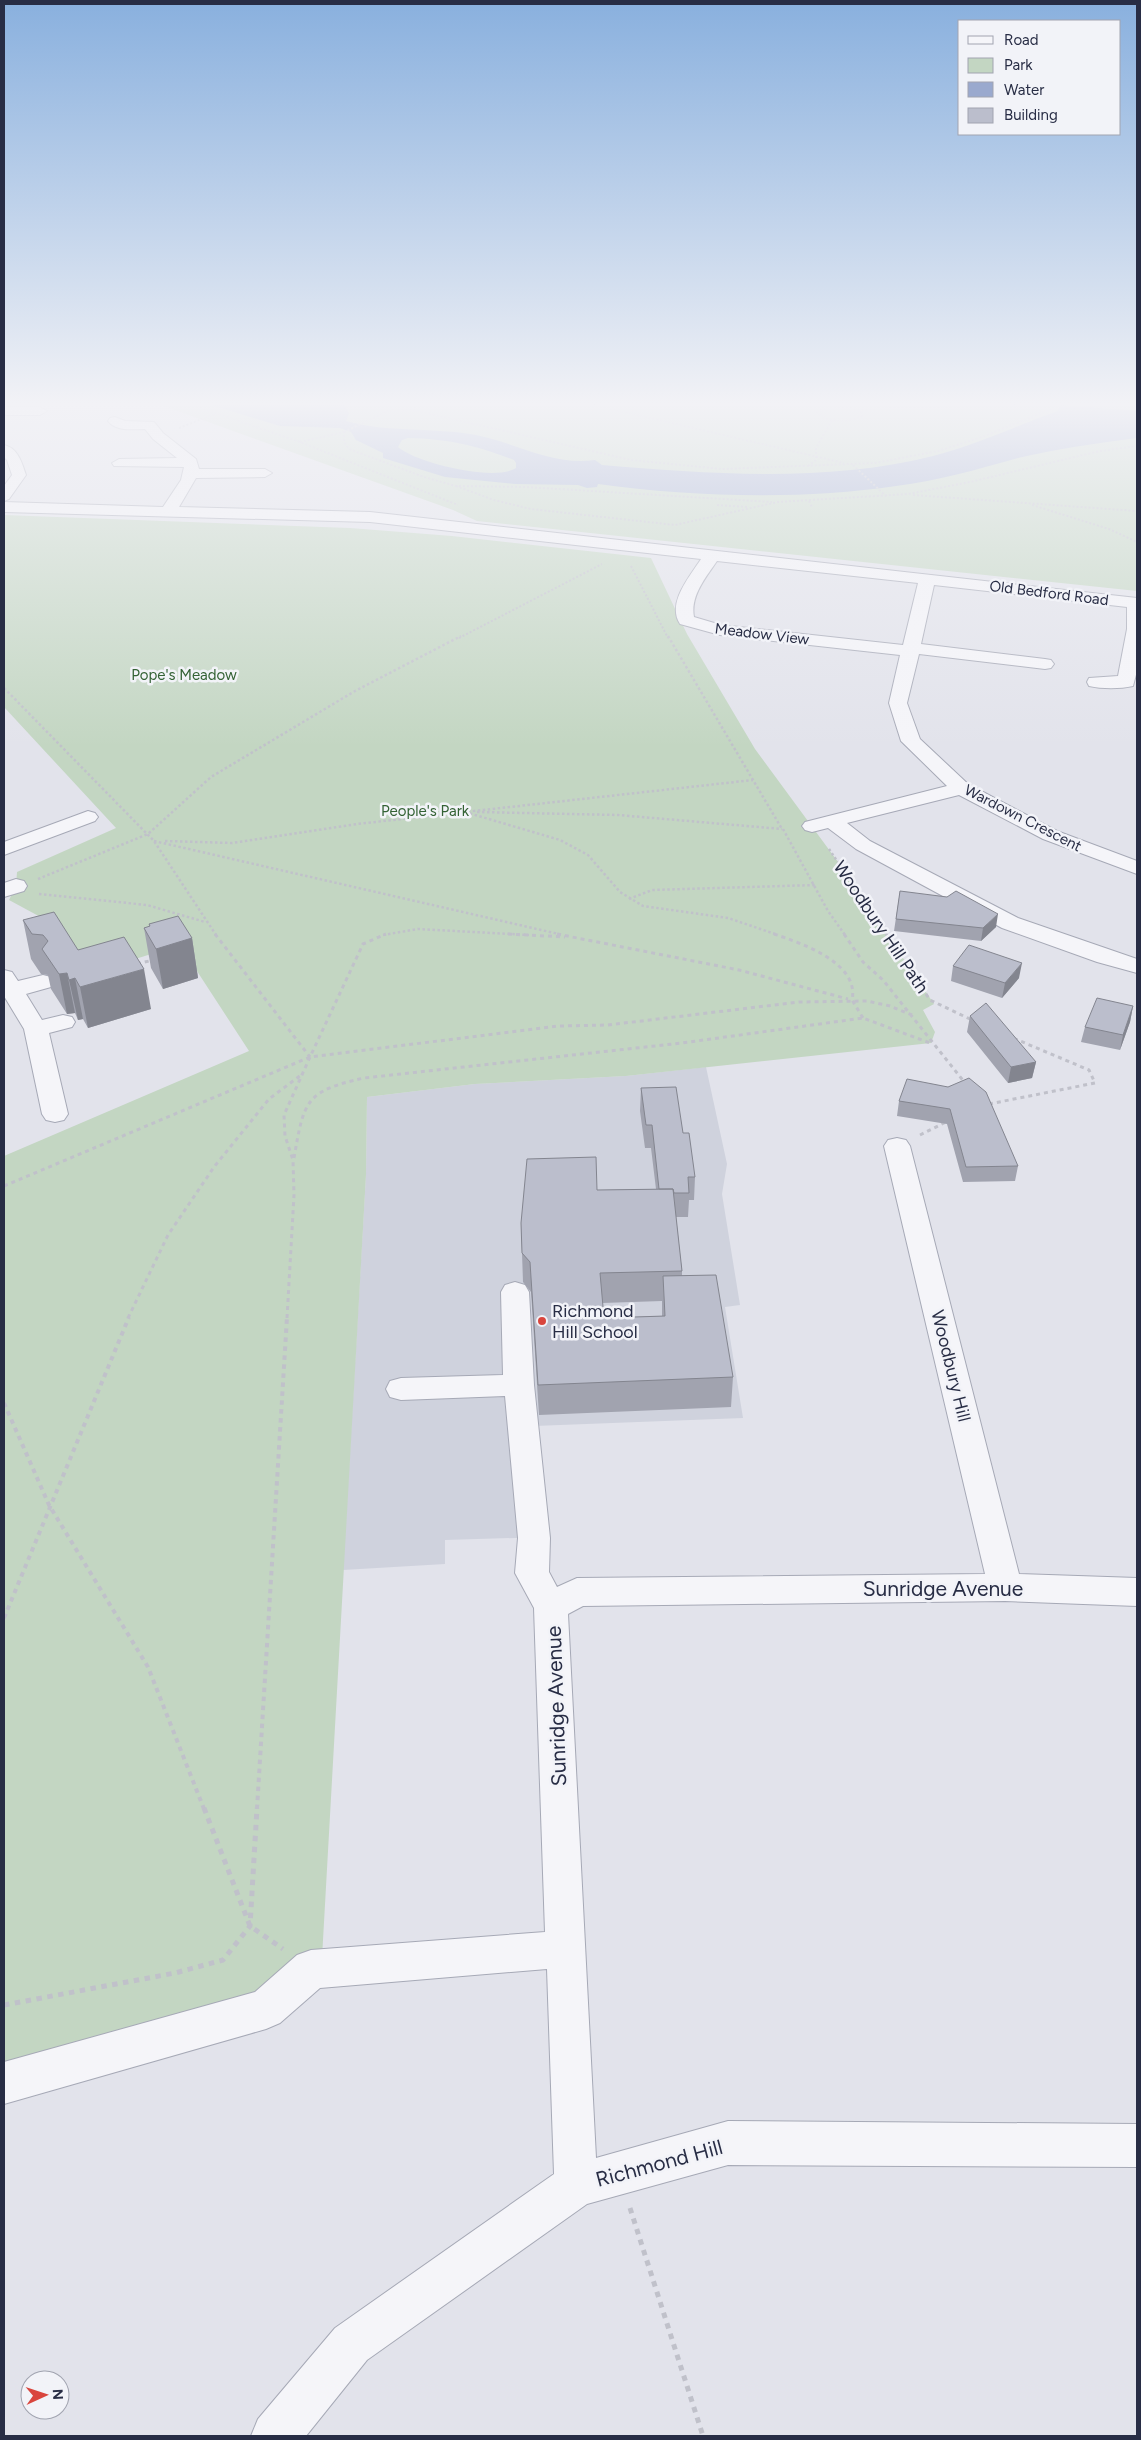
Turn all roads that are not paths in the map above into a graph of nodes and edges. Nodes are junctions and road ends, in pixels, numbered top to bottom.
1 (396, 519) edge
2 (712, 554) junction
3 (927, 579) junction
4 (1136, 603) edge
5 (912, 650) junction
6 (1045, 664) dead end
7 (1096, 682) dead end
8 (961, 788) junction
9 (88, 817) dead end
10 (4, 850) edge
11 (1137, 868) edge
12 (1137, 966) edge
13 (9, 972) edge
14 (43, 982) edge
15 (63, 1022) dead end
16 (36, 1028) junction
17 (55, 1114) dead end
18 (897, 1146) road end
19 (515, 1292) dead end
20 (520, 1386) junction
21 (401, 1389) dead end
22 (1005, 1587) junction
23 (1137, 1592) edge
24 (552, 1608) junction
25 (566, 1949) junction
26 (4, 2083) edge
27 (1137, 2146) edge
28 (576, 2185) junction
29 (275, 2436) edge

1 - 2 street, Old Bedford Road
2 - 3 street, Old Bedford Road
2 - 5 street, Meadow View
3 - 4 street, Old Bedford Road
3 - 5 street, Wardown Crescent
4 - 7 street
5 - 6 street
5 - 8 street, Wardown Crescent
8 - 11 street, Wardown Crescent
8 - 12 street
9 - 10 street
13 - 14 street
13 - 16 street
15 - 16 street
16 - 17 street
18 - 22 street, Woodbury Hill
19 - 20 street
20 - 21 street
20 - 24 street
22 - 23 street, Sunridge Avenue
22 - 24 street, Sunridge Avenue
24 - 25 street, Sunridge Avenue
25 - 26 street
25 - 28 street, Sunridge Avenue
27 - 28 street, Richmond Hill
28 - 29 street, Richmond Hill

